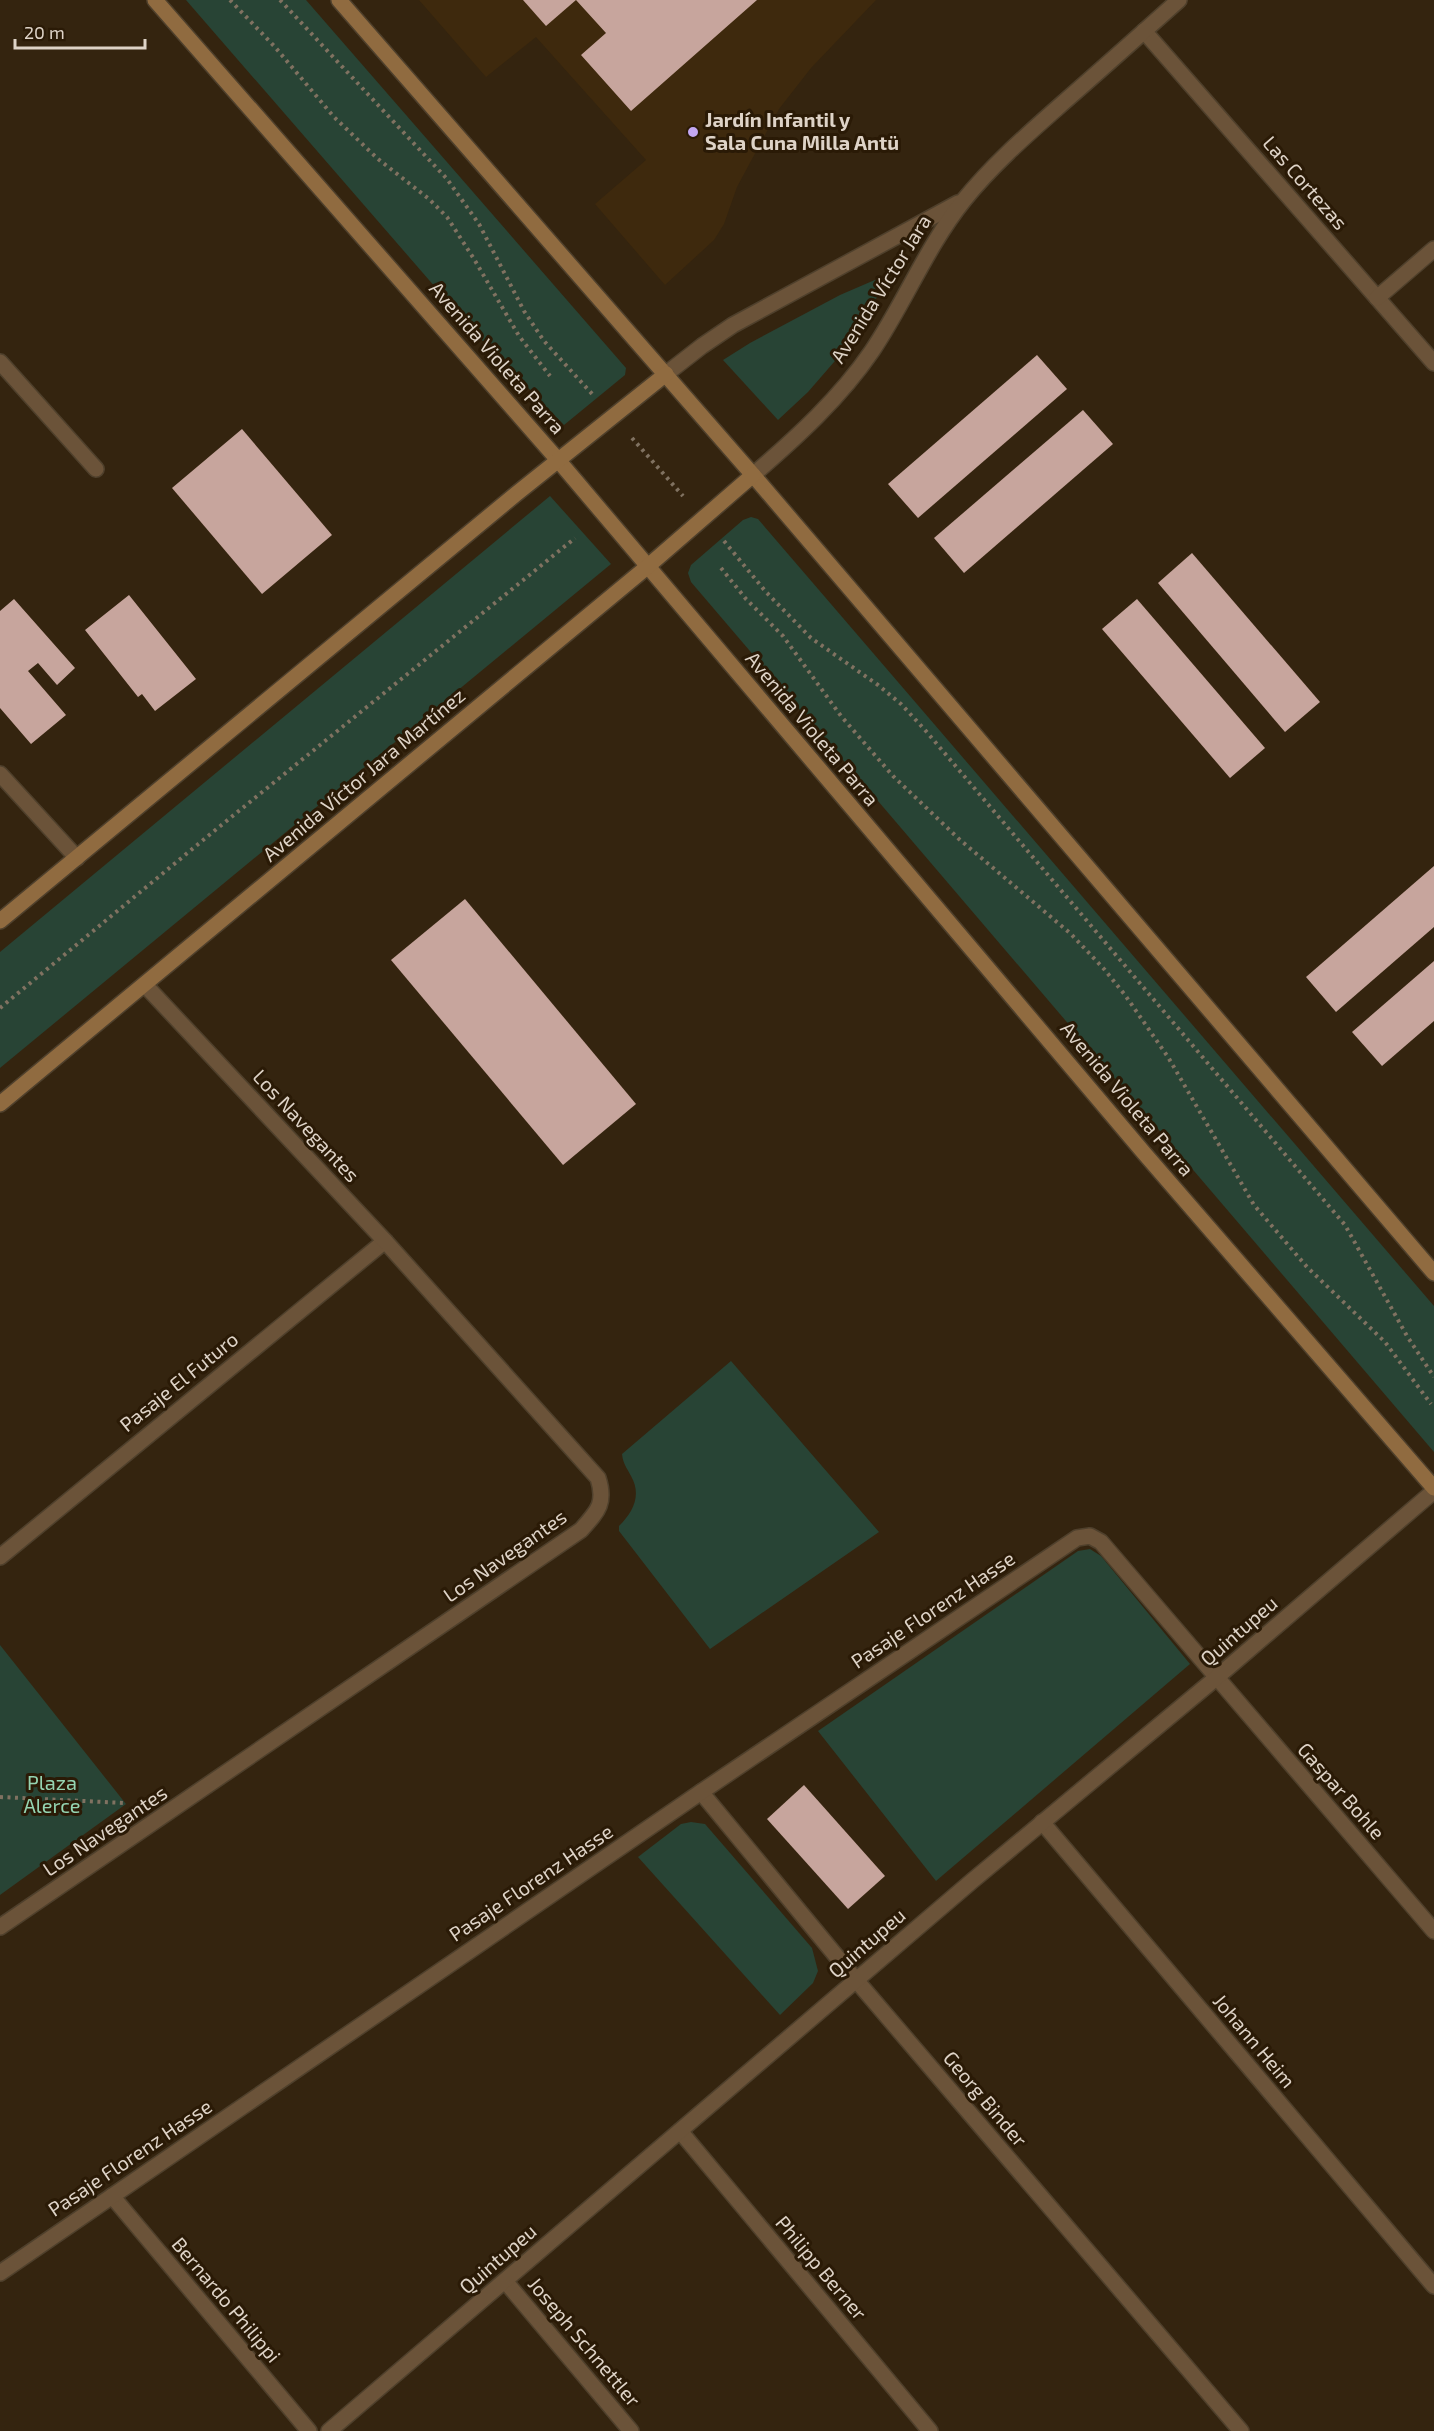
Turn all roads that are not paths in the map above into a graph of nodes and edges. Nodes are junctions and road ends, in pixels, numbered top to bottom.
1 (155, 0) edge
2 (339, 0) edge
3 (1179, 0) edge
4 (1144, 31) junction
5 (965, 198) junction
6 (1434, 249) edge
7 (1377, 298) junction
8 (0, 362) edge
9 (1434, 363) edge
10 (666, 374) junction
11 (558, 460) junction
12 (96, 469) dead end
13 (753, 475) junction
14 (647, 567) junction
15 (0, 774) edge
16 (76, 858) junction
17 (0, 921) edge
18 (145, 985) junction
19 (0, 1104) edge
20 (385, 1240) junction
21 (1434, 1273) edge
22 (1434, 1489) edge
23 (1090, 1536) joint
24 (0, 1557) edge
25 (1216, 1678) junction
26 (701, 1792) junction
27 (1042, 1822) junction
28 (0, 1927) edge
29 (1434, 1932) edge
30 (856, 1980) junction
31 (680, 2131) junction
32 (112, 2196) junction
33 (0, 2273) edge
34 (505, 2281) junction
35 (1434, 2286) edge
36 (309, 2431) edge
37 (329, 2431) edge
38 (631, 2431) edge
39 (930, 2431) edge
40 (1241, 2431) edge

1 - 11 main road, Avenida Violeta Parra
2 - 10 main road
3 - 4 street, Avenida Víctor Jara
4 - 5 street, Avenida Víctor Jara
4 - 7 street, Las Cortezas
5 - 10 street, Avenida Víctor Jara
5 - 13 street, Avenida Víctor Jara
6 - 7 street
7 - 9 street, Las Cortezas
8 - 12 street
10 - 11 main road
10 - 13 main road
11 - 14 main road, Avenida Violeta Parra
11 - 16 main road
13 - 14 main road, Avenida Víctor Jara Martínez
13 - 21 main road
14 - 18 main road, Avenida Víctor Jara Martínez
14 - 22 main road, Avenida Violeta Parra
15 - 16 street
16 - 17 main road
18 - 19 main road, Avenida Víctor Jara Martínez
18 - 20 street, Los Navegantes
20 - 24 street, Pasaje El Futuro
20 - 28 street, Los Navegantes
22 - 25 street, Quintupeu
23 - 25 street, Gaspar Bohle
23 - 26 street, Pasaje Florenz Hasse
25 - 27 street, Quintupeu
25 - 29 street, Gaspar Bohle
26 - 30 street, Georg Binder
26 - 32 street, Pasaje Florenz Hasse
27 - 30 street, Quintupeu
27 - 35 street, Johann Heim
30 - 31 street, Quintupeu
30 - 40 street, Georg Binder
31 - 34 street, Quintupeu
31 - 39 street, Philipp Berner
32 - 33 street, Pasaje Florenz Hasse
32 - 36 street, Bernardo Philippi
34 - 37 street, Quintupeu
34 - 38 street, Joseph Schnettler

